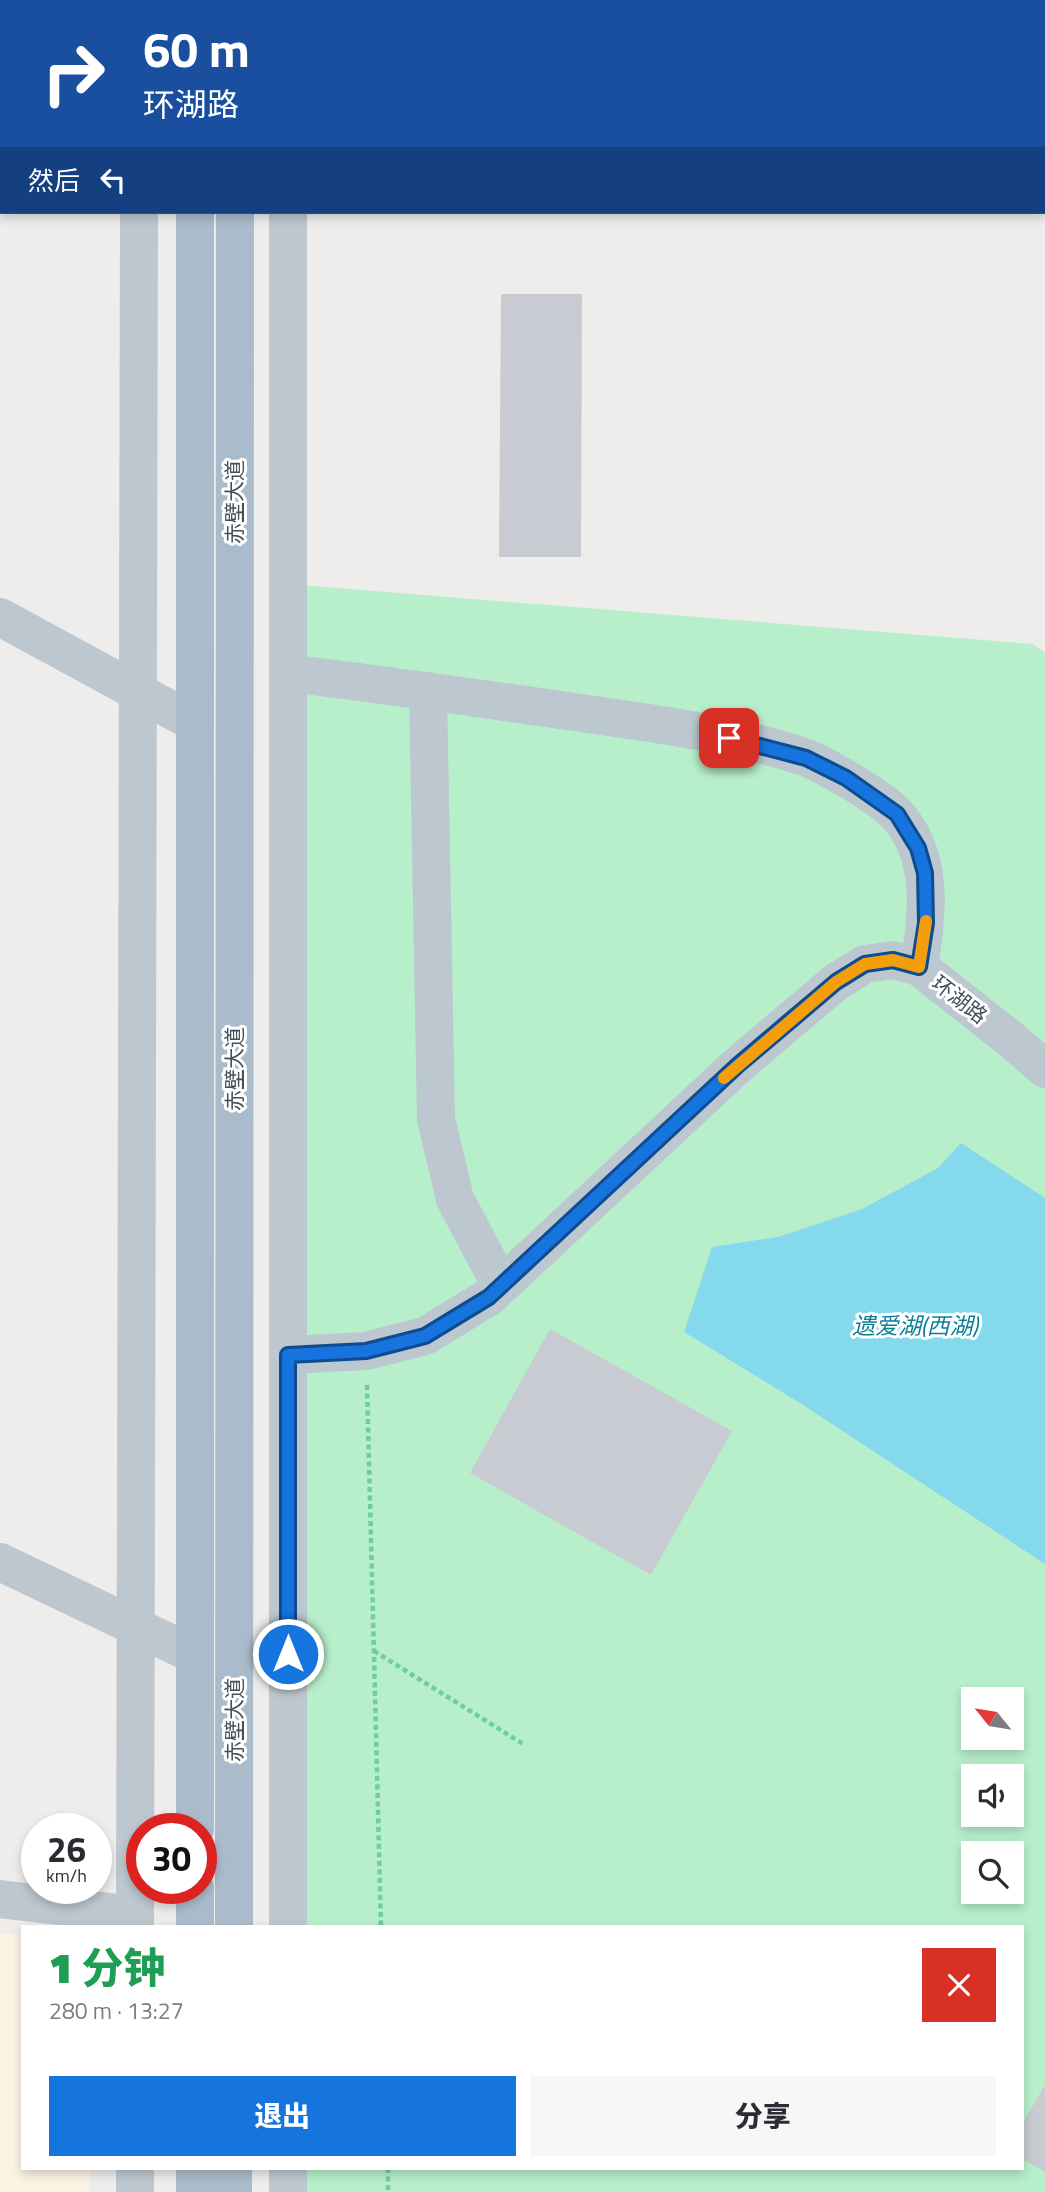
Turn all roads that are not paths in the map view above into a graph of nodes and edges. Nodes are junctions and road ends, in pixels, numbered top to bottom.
1 (139, 214) edge
2 (195, 214) edge
3 (235, 214) edge
4 (288, 214) edge
5 (0, 617) edge
6 (288, 673) junction
7 (138, 691) junction
8 (428, 691) junction
9 (195, 723) junction
10 (919, 967) junction
11 (1045, 1069) edge
12 (501, 1286) junction
13 (288, 1355) junction
14 (0, 1562) edge
15 (136, 1626) junction
16 (195, 1655) junction
17 (195, 1813) edge
18 (0, 1899) edge
19 (195, 1904) edge
20 (135, 1921) edge
21 (195, 1925) edge
22 (234, 1925) edge
23 (288, 1925) edge
24 (135, 2170) edge
25 (195, 2170) edge
26 (233, 2170) edge
27 (288, 2170) edge
28 (135, 2192) edge
29 (195, 2192) edge
30 (233, 2192) edge
31 (288, 2192) edge

1 - 7 street
2 - 9 main road, 赤壁大道
3 - 22 main road, 赤壁大道
4 - 6 street
5 - 7 street
6 - 8 street
6 - 13 street
7 - 9 street
7 - 15 street
8 - 10 street
8 - 12 street
9 - 16 main road, 赤壁大道
10 - 11 street, 环湖路
10 - 12 street, 环湖路
12 - 13 street, 环湖路
13 - 23 street
14 - 15 street
15 - 16 street
15 - 20 street
16 - 17 main road, 赤壁大道
18 - 20 street
19 - 21 main road
24 - 28 street
25 - 29 main road
26 - 30 main road
27 - 31 street

